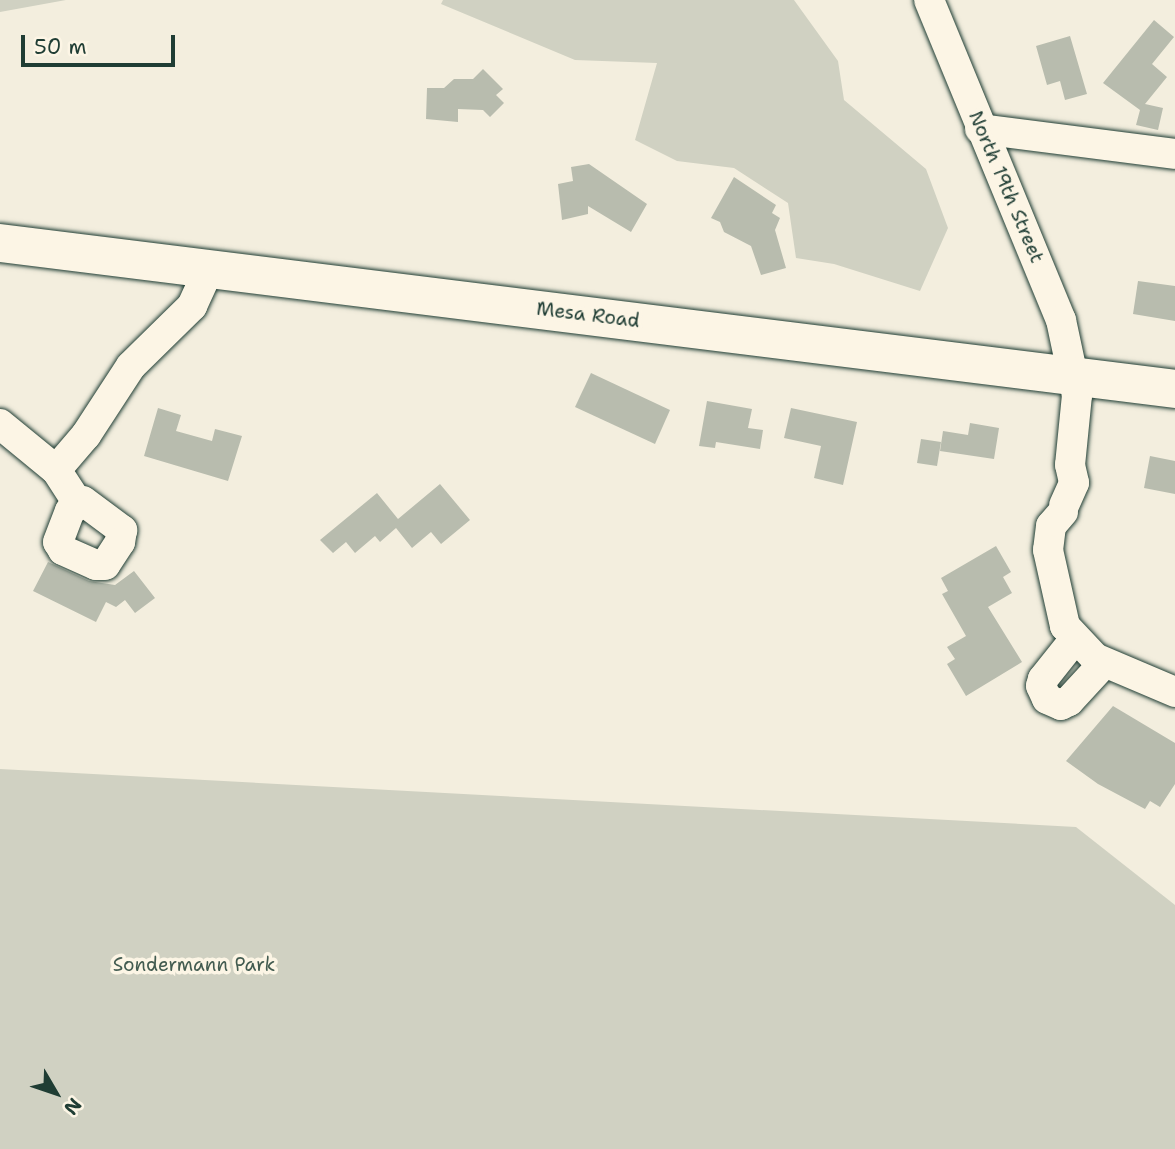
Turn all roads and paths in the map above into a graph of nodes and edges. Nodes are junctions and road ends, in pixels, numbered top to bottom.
1 (929, 0) edge
2 (981, 129) junction
3 (1175, 154) edge
4 (0, 243) edge
5 (209, 269) junction
6 (1074, 376) junction
7 (1175, 389) edge
8 (0, 424) edge
9 (56, 470) junction
10 (77, 502) dead end
11 (1074, 640) junction
12 (1104, 663) junction
13 (1175, 692) edge

1 - 2 street, North 19th Street
2 - 3 street
2 - 6 street, North 19th Street
4 - 5 main road, Mesa Road
5 - 6 main road, Mesa Road
5 - 9 street
6 - 7 main road, Mesa Road
6 - 11 street, North 19th Street
8 - 9 street
9 - 10 street
11 - 12 street
11 - 12 street
12 - 13 street

